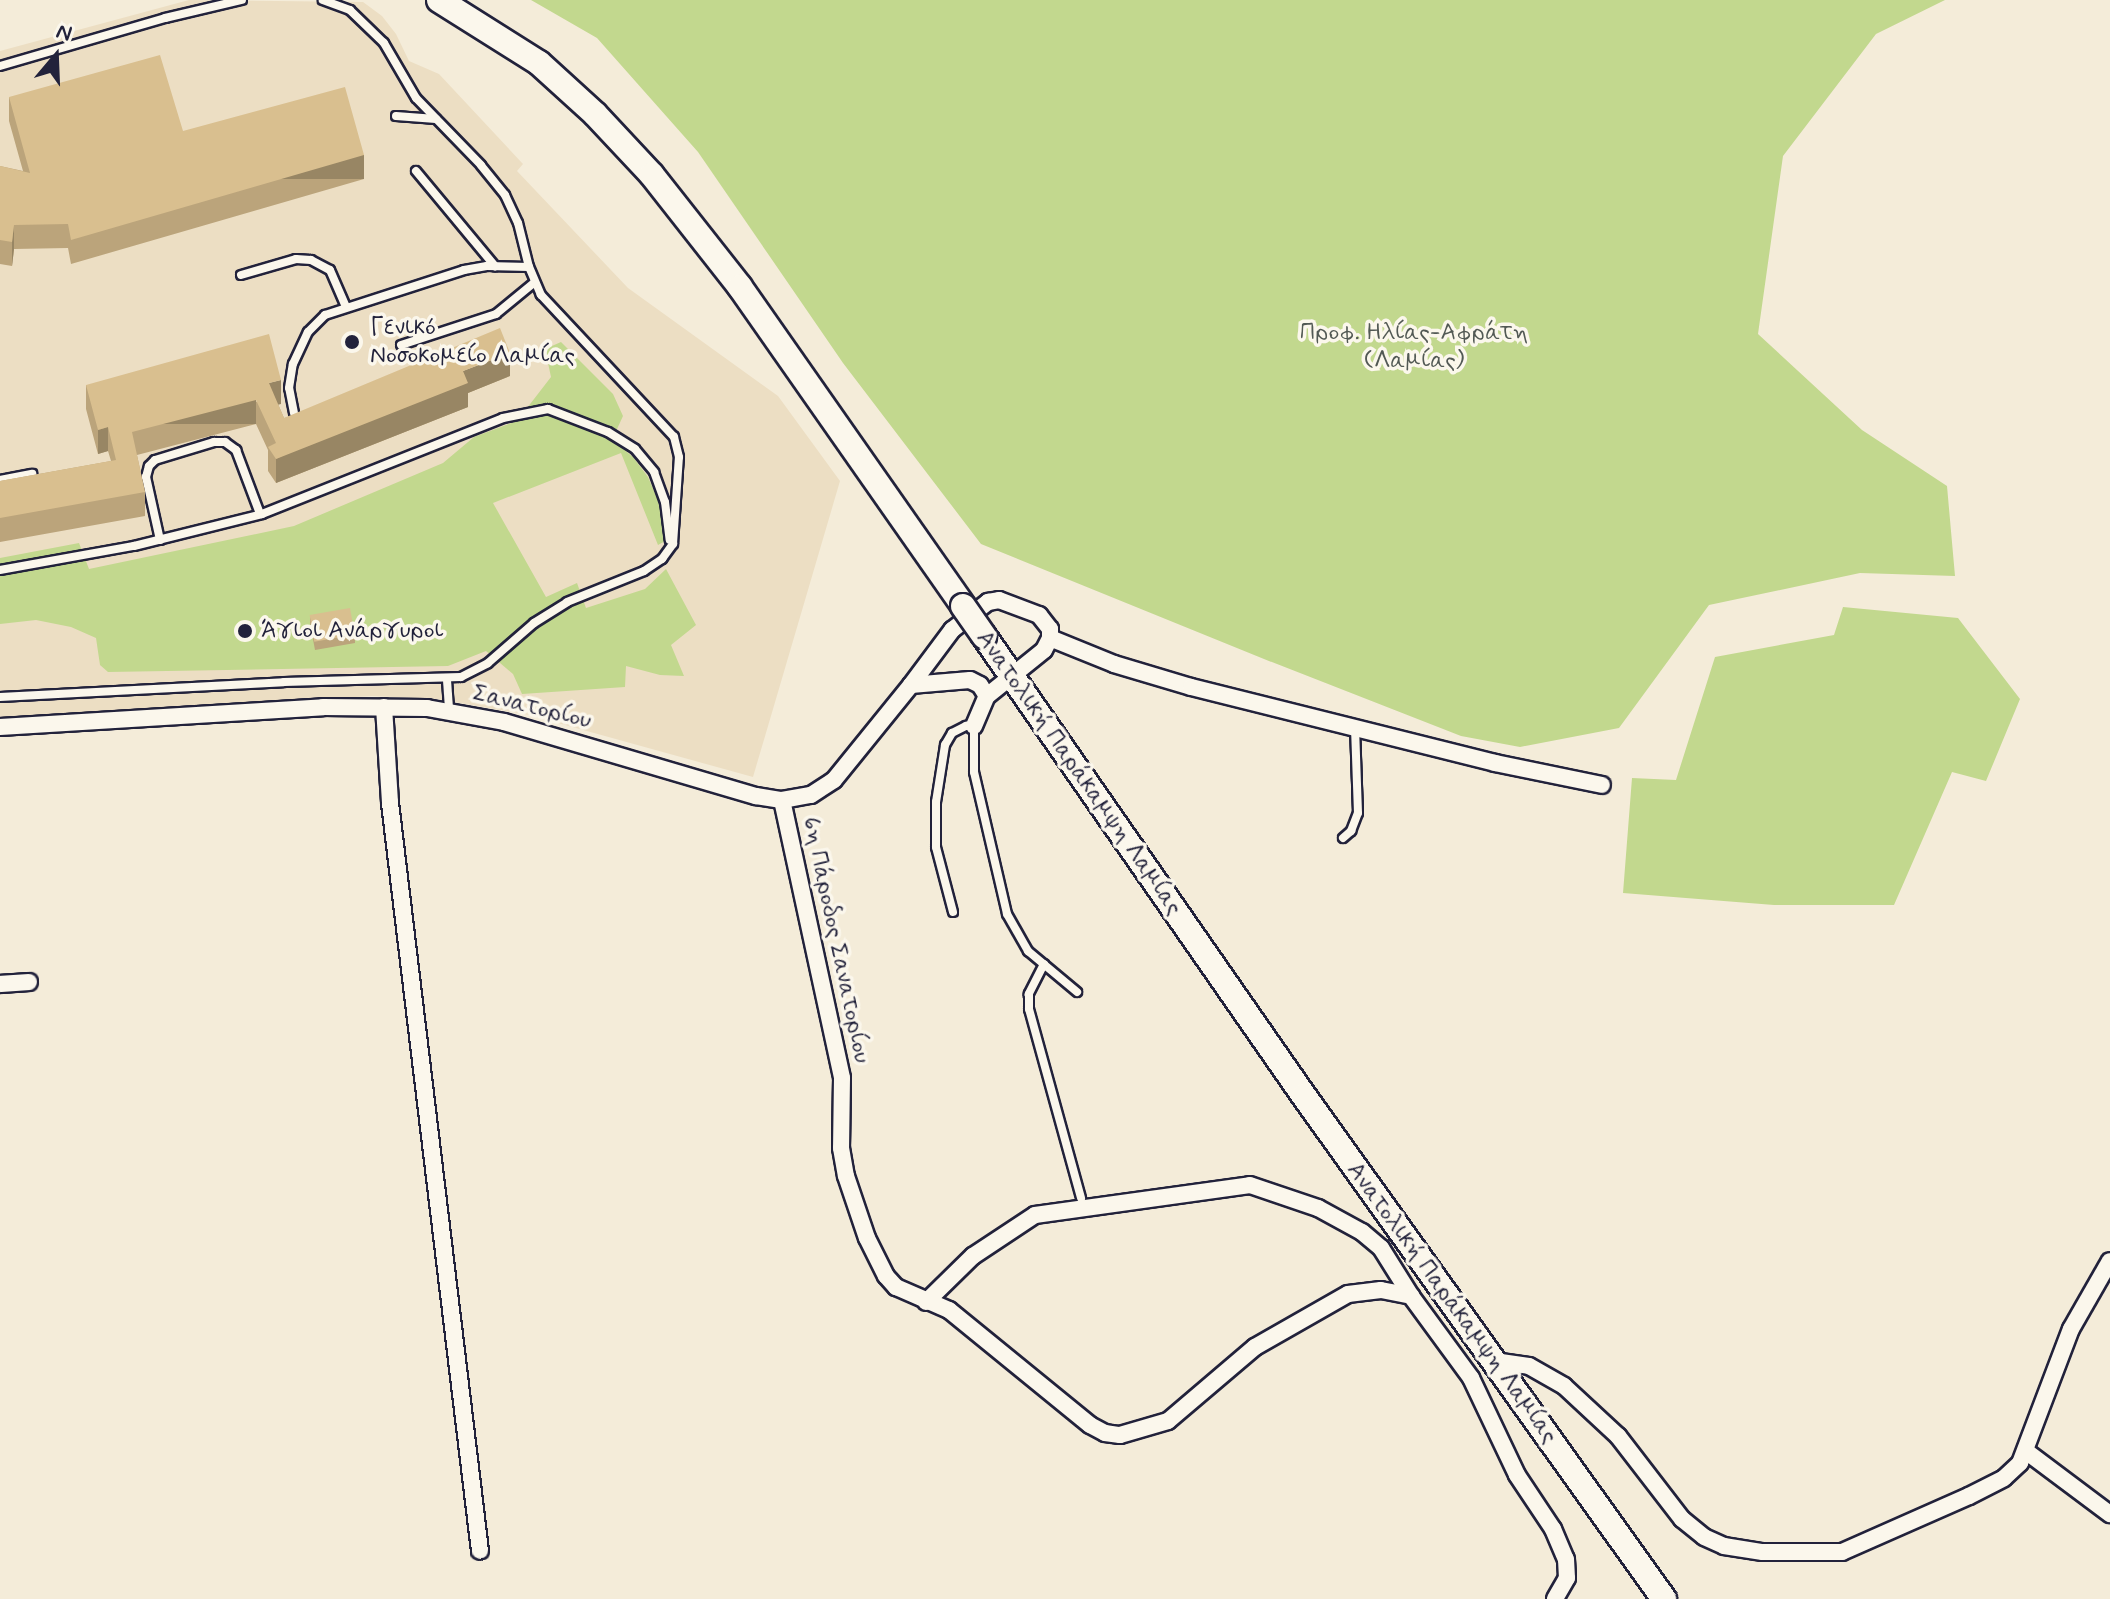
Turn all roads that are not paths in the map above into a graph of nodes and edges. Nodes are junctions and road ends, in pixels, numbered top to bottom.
1 (242, 0) edge
2 (323, 0) edge
3 (439, 0) edge
4 (0, 66) edge
5 (396, 116) dead end
6 (436, 119) junction
7 (416, 171) dead end
8 (495, 266) junction
9 (529, 267) junction
10 (241, 275) dead end
11 (535, 282) junction
12 (346, 307) junction
13 (401, 345) dead end
14 (294, 413) edge
15 (32, 474) edge
16 (0, 480) edge
17 (260, 514) junction
18 (160, 540) junction
19 (671, 549) junction
20 (0, 570) edge
21 (1050, 638) junction
22 (1012, 677) junction
23 (447, 680) junction
24 (911, 685) junction
25 (987, 696) junction
26 (0, 697) edge
27 (384, 707) junction
28 (449, 711) junction
29 (974, 726) junction
30 (0, 727) edge
31 (1355, 729) junction
32 (1602, 785) dead end
33 (782, 800) junction
34 (1343, 838) dead end
35 (953, 912) dead end
36 (1044, 964) junction
37 (29, 982) dead end
38 (0, 984) edge
39 (1077, 992) dead end
40 (1081, 1198) dead end
41 (2110, 1261) edge
42 (1440, 1286) junction
43 (1414, 1301) junction
44 (926, 1302) junction
45 (1494, 1361) junction
46 (2027, 1452) junction
47 (2110, 1514) edge
48 (480, 1551) dead end
49 (1555, 1599) edge
50 (1664, 1599) edge

1 - 4 lane
2 - 6 lane
3 - 22 main road, Ανατολική Παράκαμψη Λαμίας, bridge
5 - 6 lane
6 - 9 lane
7 - 8 lane
8 - 9 lane
8 - 12 lane
9 - 11 lane
10 - 12 lane
11 - 13 lane
11 - 19 lane
12 - 14 lane
15 - 16 lane
17 - 18 lane
17 - 18 lane
17 - 19 lane
18 - 20 lane
19 - 23 lane
21 - 22 street
21 - 24 street, Σανατορίου
21 - 31 street
22 - 25 street
22 - 42 main road, Ανατολική Παράκαμψη Λαμίας
23 - 26 lane
23 - 28 lane
24 - 25 street
24 - 33 street, Σανατορίου
25 - 29 street
27 - 28 street, Σανατορίου
27 - 30 street, Σανατορίου
27 - 48 street
28 - 33 street, Σανατορίου
29 - 35 lane
29 - 36 lane
31 - 32 street
31 - 34 lane
33 - 44 street, 6η Πάροδος Σανατορίου
36 - 39 lane
36 - 40 lane
37 - 38 street
41 - 46 street
42 - 43 street
42 - 45 main road, Ανατολική Παράκαμψη Λαμίας
43 - 44 street
43 - 44 street, 6η Πάροδος Σανατορίου
43 - 49 street
45 - 46 street
45 - 50 main road, Ανατολική Παράκαμψη Λαμίας
46 - 47 street

